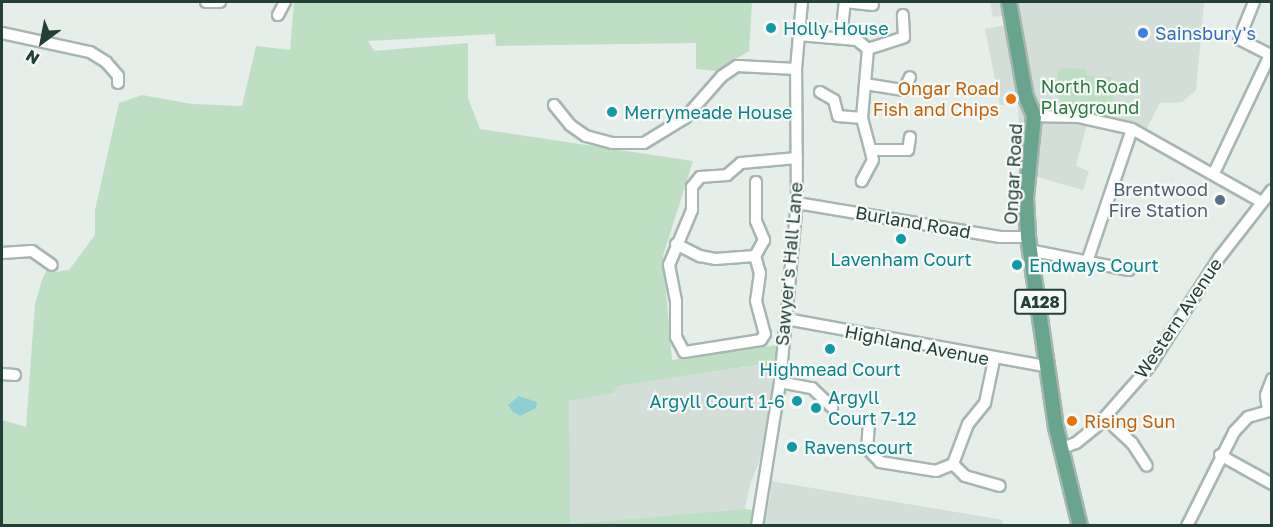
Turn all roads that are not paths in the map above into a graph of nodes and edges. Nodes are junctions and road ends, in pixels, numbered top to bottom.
1 (206, 2) edge
2 (220, 2) edge
3 (285, 2) edge
4 (802, 2) edge
5 (1009, 2) edge
6 (1254, 2) edge
7 (873, 5) dead end
8 (278, 15) dead end
9 (903, 15) dead end
10 (798, 35) junction
11 (2, 36) edge
12 (841, 38) junction
13 (868, 49) junction
14 (1271, 56) edge
15 (796, 69) junction
16 (910, 77) dead end
17 (118, 83) dead end
18 (865, 84) junction
19 (820, 92) dead end
20 (554, 105) dead end
21 (1034, 116) junction
22 (862, 118) junction
23 (1132, 129) junction
24 (910, 137) dead end
25 (871, 150) junction
26 (797, 158) junction
27 (1214, 173) junction
28 (862, 181) dead end
29 (756, 182) dead end
30 (1272, 190) edge
31 (1260, 201) junction
32 (797, 203) junction
33 (676, 244) junction
34 (1029, 244) junction
35 (2, 253) edge
36 (755, 256) junction
37 (1087, 262) junction
38 (52, 264) dead end
39 (1129, 270) dead end
40 (786, 319) junction
41 (994, 360) junction
42 (1049, 367) junction
43 (2, 374) edge
44 (15, 375) dead end
45 (1272, 379) edge
46 (780, 382) junction
47 (832, 407) dead end
48 (1270, 410) edge
49 (1105, 418) junction
50 (869, 422) dead end
51 (1060, 449) junction
52 (1220, 454) junction
53 (953, 464) junction
54 (1147, 466) dead end
55 (1272, 484) edge
56 (1000, 486) dead end
57 (758, 525) edge
58 (1080, 525) edge
59 (1187, 525) edge

1 - 2 street
3 - 8 street
4 - 10 street, Sawyer's Hall Lane
5 - 21 main road, Ongar Road / A128
6 - 14 street
7 - 12 street
9 - 13 street
10 - 12 street
10 - 15 street, Sawyer's Hall Lane
11 - 17 street
12 - 13 street
13 - 18 street
14 - 27 street
15 - 20 street
15 - 26 street, Sawyer's Hall Lane
16 - 18 street
18 - 22 street
19 - 22 street
21 - 23 street
21 - 34 main road, Ongar Road / A128
22 - 25 street
23 - 27 street
23 - 37 street
24 - 25 street
25 - 28 street
26 - 32 street, Sawyer's Hall Lane
26 - 33 street
27 - 31 street
29 - 36 street
30 - 31 street, Western Avenue
31 - 49 street, Western Avenue
32 - 34 street, Burland Road
32 - 40 street, Sawyer's Hall Lane
33 - 36 street
33 - 36 street
34 - 37 street, Burland Road
34 - 42 main road, Ongar Road / A128
35 - 38 street
37 - 39 street, Burland Road
40 - 41 street, Highland Avenue
40 - 46 street, Sawyer's Hall Lane
41 - 42 street, Highland Avenue
41 - 53 street
42 - 51 main road, Ongar Road / A128
43 - 44 street
45 - 48 street
46 - 47 street
46 - 57 street, Sawyer's Hall Lane
48 - 52 street
49 - 51 street, Western Avenue
49 - 54 street
50 - 53 street
51 - 58 main road, Ongar Road / A128
52 - 55 street
52 - 59 street
53 - 56 street

